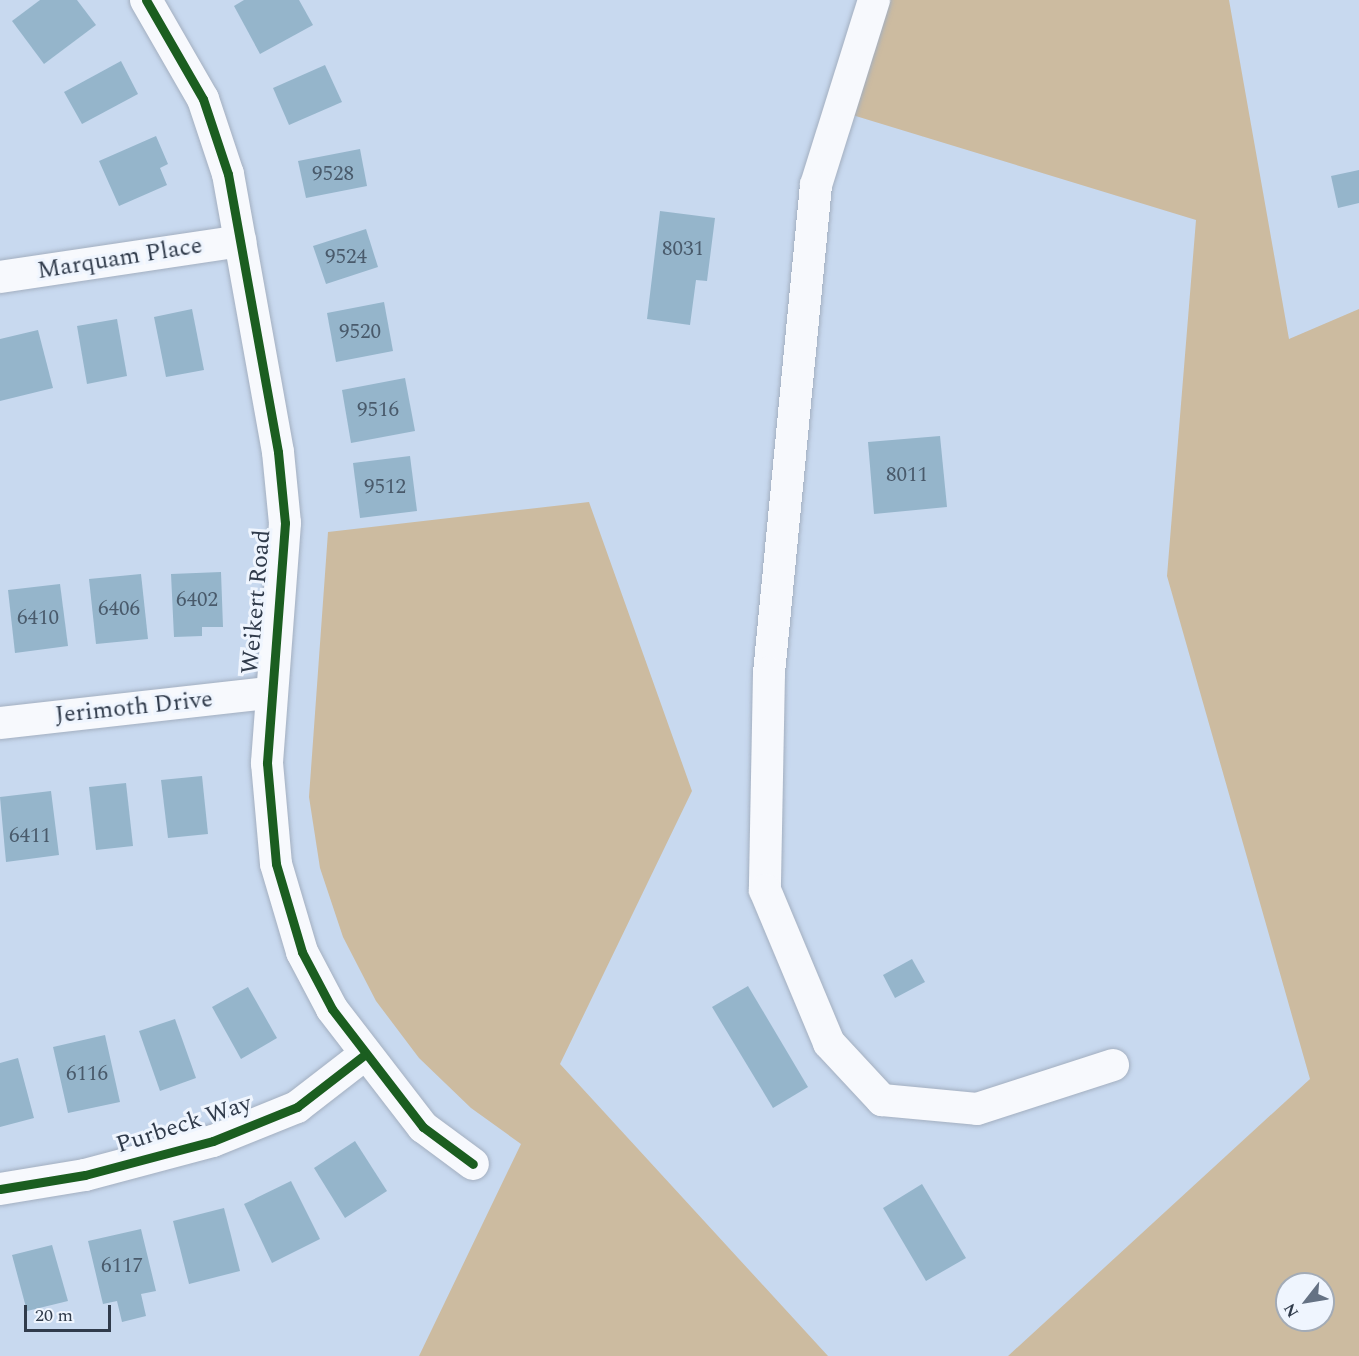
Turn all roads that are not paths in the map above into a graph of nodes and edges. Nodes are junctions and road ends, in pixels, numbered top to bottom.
1 (146, 0) edge
2 (874, 0) edge
3 (240, 241) junction
4 (0, 277) edge
5 (268, 693) junction
6 (0, 723) edge
7 (363, 1056) junction
8 (1113, 1065) dead end
9 (473, 1164) dead end
10 (0, 1189) edge

1 - 3 street, Weikert Road
2 - 8 street
3 - 4 street, Marquam Place
3 - 5 street, Weikert Road
5 - 6 street, Jerimoth Drive
5 - 7 street, Weikert Road
7 - 9 street, Weikert Road
7 - 10 street, Purbeck Way

